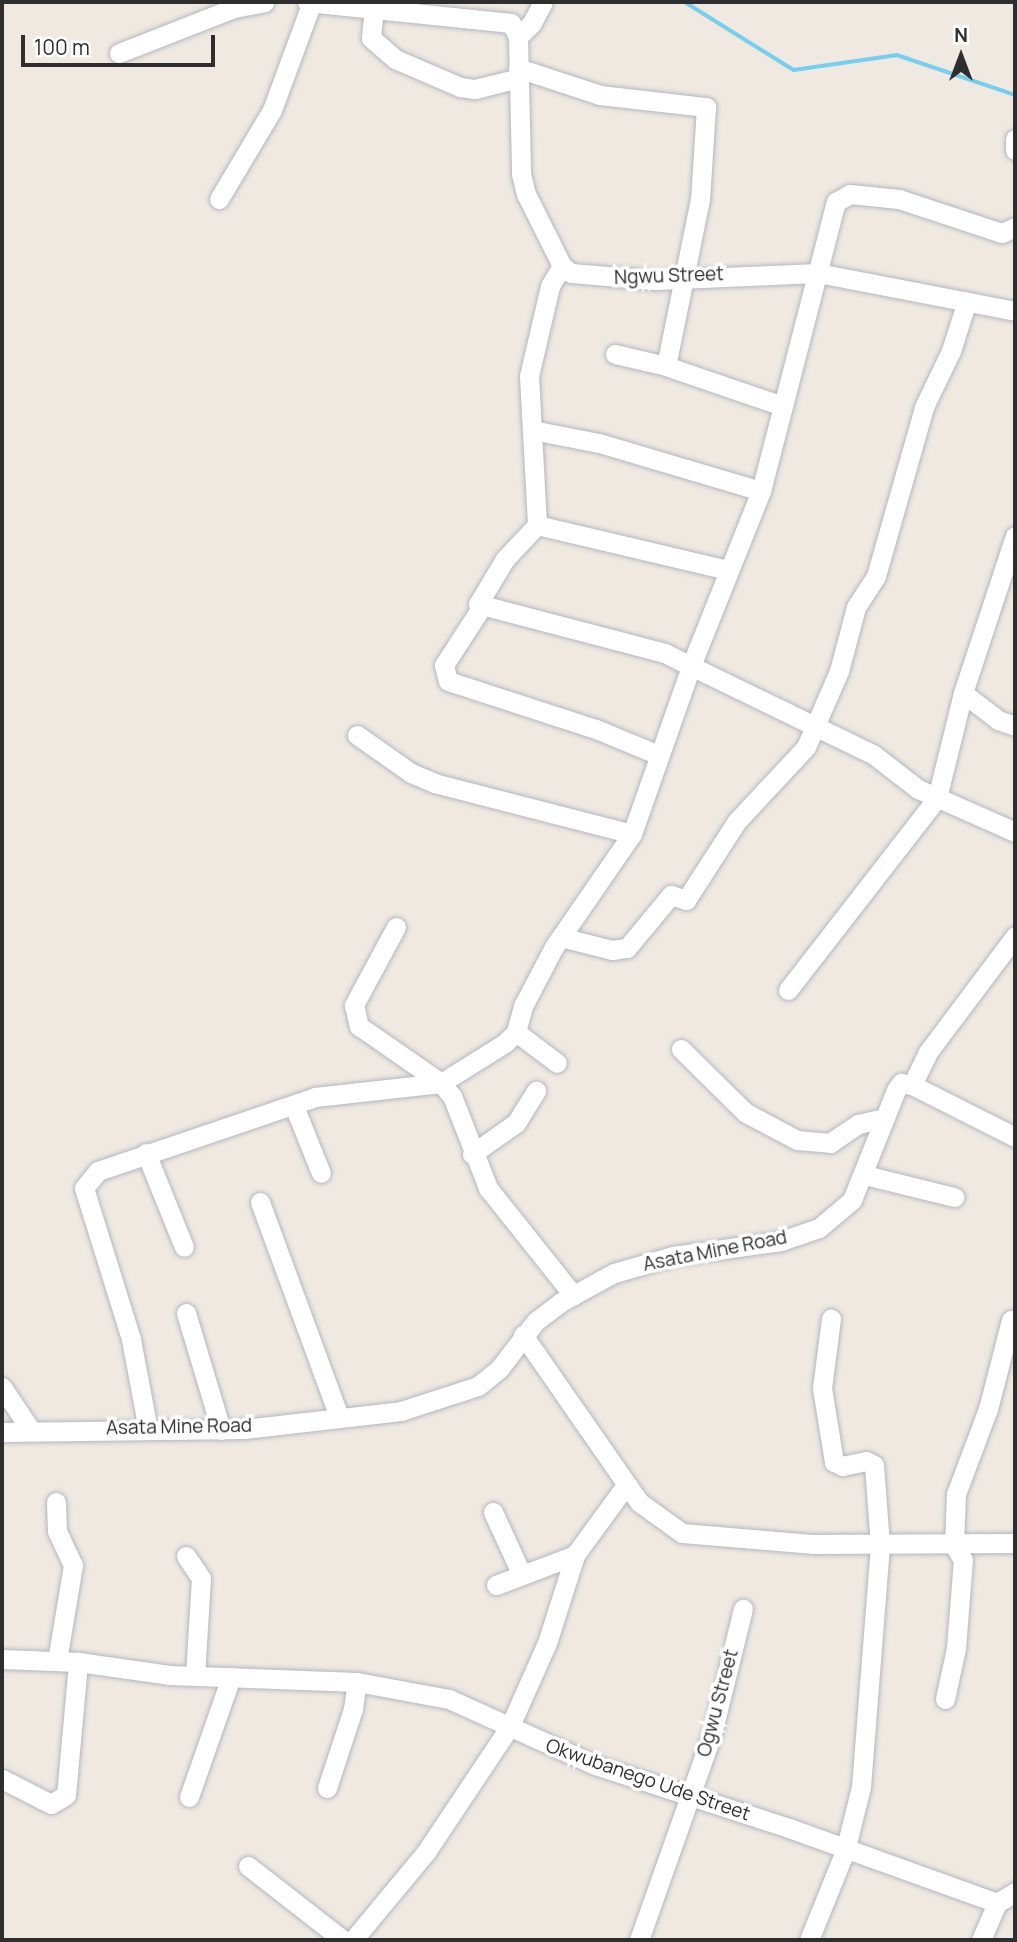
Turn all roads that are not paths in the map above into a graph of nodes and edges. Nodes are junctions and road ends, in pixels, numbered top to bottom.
1 (264, 2) edge
2 (309, 2) edge
3 (543, 2) edge
4 (373, 8) junction
5 (444, 8) edge
6 (518, 37) junction
7 (119, 53) dead end
8 (518, 73) junction
9 (1015, 139) edge
10 (1015, 150) edge
11 (219, 199) dead end
12 (1015, 227) edge
13 (562, 266) junction
14 (818, 273) junction
15 (685, 278) junction
16 (967, 301) junction
17 (1015, 311) edge
18 (615, 354) dead end
19 (666, 366) junction
20 (780, 405) junction
21 (532, 430) junction
22 (761, 491) junction
23 (537, 526) junction
24 (1015, 536) edge
25 (727, 570) junction
26 (481, 608) junction
27 (691, 666) junction
28 (963, 693) junction
29 (1015, 726) edge
30 (816, 729) junction
31 (357, 735) dead end
32 (659, 755) junction
33 (937, 798) junction
34 (1015, 832) edge
35 (632, 834) junction
36 (396, 926) dead end
37 (1015, 936) edge
38 (561, 937) junction
39 (788, 990) dead end
40 (516, 1032) junction
41 (681, 1049) dead end
42 (557, 1063) dead end
43 (441, 1083) junction
44 (912, 1085) junction
45 (536, 1091) dead end
46 (294, 1106) junction
47 (883, 1118) junction
48 (1015, 1137) edge
49 (146, 1153) junction
50 (472, 1154) junction
51 (321, 1173) dead end
52 (865, 1175) junction
53 (954, 1197) dead end
54 (260, 1202) dead end
55 (184, 1247) dead end
56 (573, 1295) junction
57 (186, 1312) dead end
58 (831, 1319) dead end
59 (1011, 1320) dead end
60 (523, 1335) junction
61 (2, 1387) edge
62 (339, 1417) junction
63 (30, 1429) junction
64 (148, 1430) junction
65 (221, 1430) junction
66 (2, 1432) edge
67 (626, 1485) junction
68 (56, 1502) dead end
69 (494, 1512) dead end
70 (1015, 1543) edge
71 (880, 1545) junction
72 (954, 1545) junction
73 (575, 1555) junction
74 (186, 1556) dead end
75 (522, 1575) junction
76 (496, 1586) dead end
77 (743, 1609) dead end
78 (2, 1659) edge
79 (57, 1661) junction
80 (78, 1662) junction
81 (195, 1675) junction
82 (231, 1676) junction
83 (357, 1682) junction
84 (945, 1699) dead end
85 (510, 1726) junction
86 (2, 1779) edge
87 (327, 1788) dead end
88 (689, 1795) junction
89 (189, 1797) dead end
90 (845, 1851) junction
91 (248, 1866) dead end
92 (1015, 1892) edge
93 (997, 1903) junction
94 (343, 1940) edge
95 (353, 1940) edge
96 (639, 1940) edge
97 (809, 1940) edge
98 (981, 1940) edge

1 - 7 street
2 - 4 street
2 - 11 street
3 - 6 street
4 - 5 street
4 - 8 street
5 - 6 street
6 - 8 street
8 - 13 street
8 - 15 street
9 - 10 street
12 - 14 street
13 - 15 street, Ngwu Street
13 - 21 street
14 - 15 street, Ngwu Street
14 - 16 street, Ngwu Street
14 - 20 street
15 - 19 street
16 - 17 street, Ngwu Street
16 - 30 street
18 - 19 street
19 - 20 street
20 - 22 street
21 - 22 street
21 - 23 street
22 - 25 street
23 - 25 street
23 - 26 street
24 - 28 street
25 - 27 street
26 - 27 street
26 - 32 street
27 - 30 street
27 - 32 street
28 - 29 street
28 - 33 street
30 - 33 street
30 - 38 street
31 - 35 street
32 - 35 street
33 - 34 street
33 - 39 street
35 - 38 street
36 - 43 street
37 - 44 street, Asata Mine Road
38 - 40 street
40 - 42 street
40 - 43 street
41 - 47 street
43 - 46 street
43 - 50 street
44 - 47 street, Asata Mine Road
44 - 48 street
45 - 50 street
46 - 49 street
46 - 51 street
47 - 52 street, Asata Mine Road
49 - 55 street
49 - 64 street
50 - 56 street
52 - 53 street
52 - 56 street, Asata Mine Road
54 - 62 street
56 - 60 street, Asata Mine Road
57 - 65 street
58 - 71 street
59 - 72 street
60 - 62 street, Asata Mine Road
60 - 67 street
61 - 63 street
62 - 65 street, Asata Mine Road
63 - 64 street, Asata Mine Road
63 - 66 street, Asata Mine Road
64 - 65 street, Asata Mine Road
67 - 71 street
67 - 73 street
68 - 79 street
69 - 75 street
70 - 72 street
71 - 72 street
71 - 90 street
72 - 84 street
73 - 75 street
73 - 85 street
74 - 81 street
75 - 76 street
77 - 88 street, Ogwu Street
78 - 79 street, Okwubanego Ude Street
79 - 80 street, Okwubanego Ude Street
80 - 81 street, Okwubanego Ude Street
80 - 86 street
81 - 82 street, Okwubanego Ude Street
82 - 83 street, Okwubanego Ude Street
82 - 89 street
83 - 85 street, Okwubanego Ude Street
83 - 87 street
85 - 88 street, Okwubanego Ude Street
85 - 95 street
88 - 90 street, Okwubanego Ude Street
88 - 96 street, Ogwu Street
90 - 93 street, Okwubanego Ude Street
90 - 97 street
91 - 94 street
92 - 93 street
93 - 98 street

